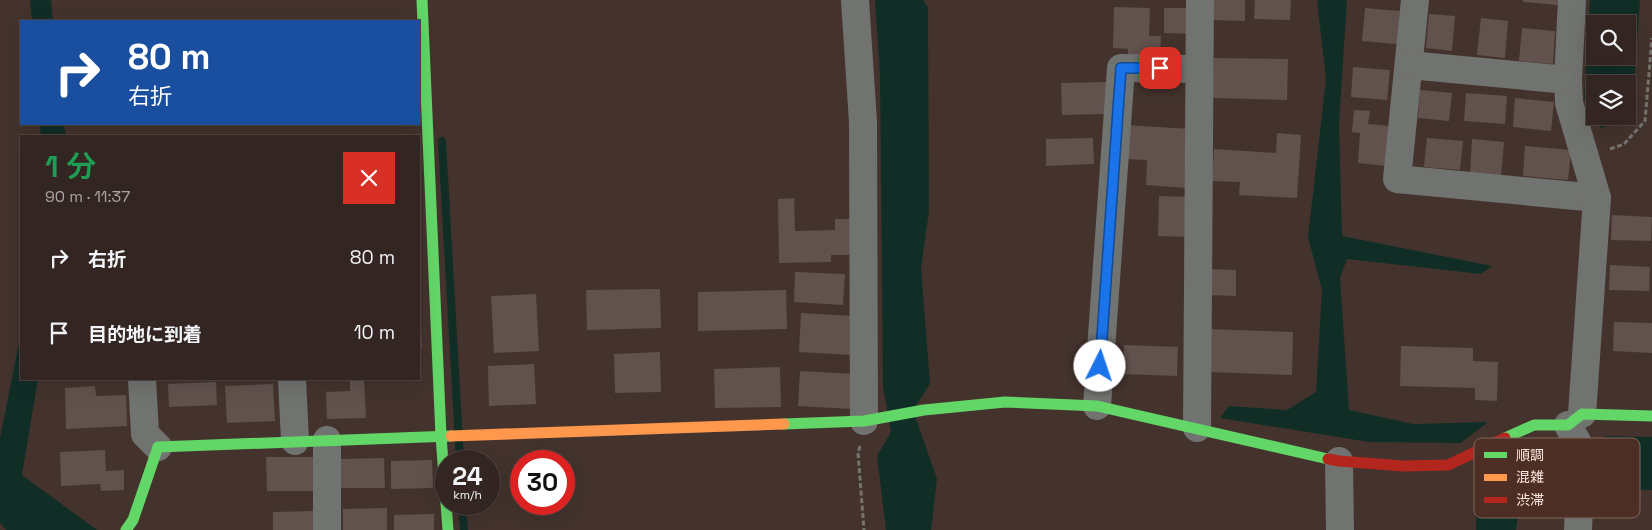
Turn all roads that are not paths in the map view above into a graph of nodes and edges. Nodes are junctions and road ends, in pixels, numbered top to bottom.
1 (422, 0) edge
2 (855, 0) edge
3 (1200, 0) edge
4 (1415, 0) edge
5 (1572, 0) edge
6 (1409, 65) junction
7 (1199, 69) junction
8 (1568, 80) junction
9 (1597, 198) junction
10 (142, 380) edge
11 (292, 380) edge
12 (1097, 406) junction
13 (1652, 416) edge
14 (872, 419) junction
15 (1575, 420) junction
16 (1197, 428) junction
17 (441, 436) junction
18 (1506, 438) edge
19 (1579, 438) edge
20 (327, 440) junction
21 (295, 442) junction
22 (158, 447) junction
23 (1474, 453) edge
24 (1339, 461) junction
25 (126, 530) edge
26 (327, 530) edge
27 (448, 530) edge
28 (1340, 530) edge

1 - 17 street
2 - 14 street
3 - 7 street
4 - 6 street
5 - 8 street
6 - 8 street
6 - 9 street
7 - 12 street
7 - 16 street
8 - 9 street
9 - 15 street
10 - 22 street
11 - 21 street
12 - 14 street
12 - 16 street
13 - 15 street
14 - 17 street
15 - 18 street
15 - 19 street
16 - 24 street
17 - 20 street
17 - 27 street
20 - 21 street
20 - 26 street
21 - 22 street
22 - 25 street
23 - 24 street
24 - 28 street

